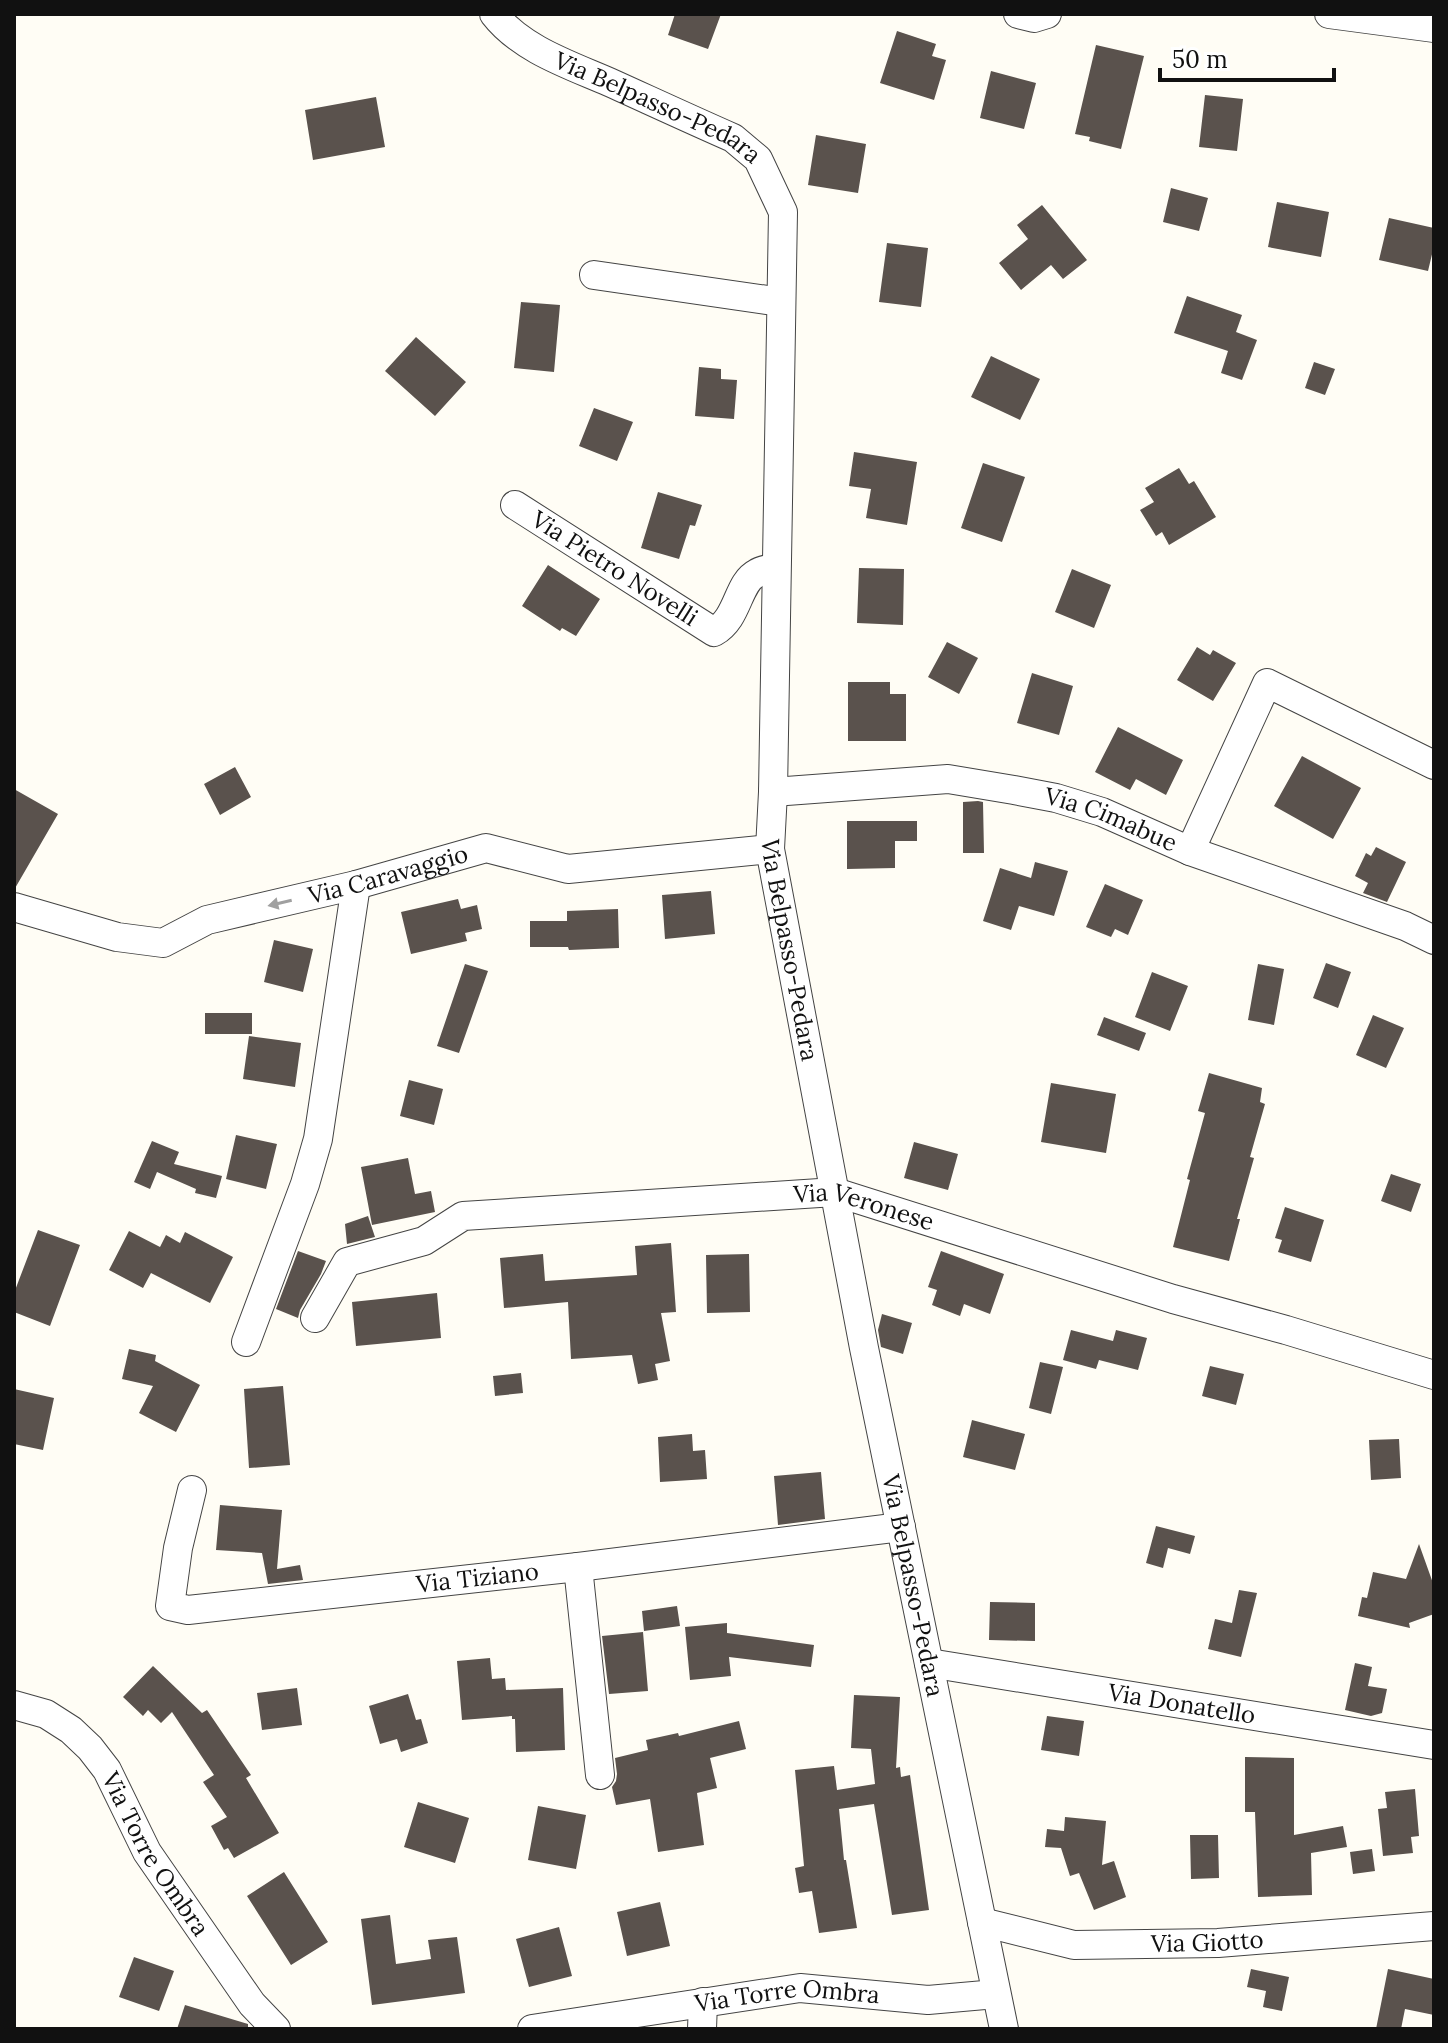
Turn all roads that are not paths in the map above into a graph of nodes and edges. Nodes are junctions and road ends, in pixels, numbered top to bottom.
1 (494, 14) edge
2 (1018, 14) edge
3 (1047, 14) edge
4 (1329, 14) edge
5 (1434, 28) edge
6 (594, 275) dead end
7 (781, 302) junction
8 (515, 505) dead end
9 (776, 568) junction
10 (1434, 765) edge
11 (773, 792) junction
12 (770, 849) junction
13 (1190, 851) junction
14 (356, 885) junction
15 (14, 907) edge
16 (1434, 940) edge
17 (835, 1192) junction
18 (315, 1318) dead end
19 (246, 1342) dead end
20 (1434, 1375) edge
21 (192, 1490) dead end
22 (901, 1527) junction
23 (578, 1567) junction
24 (929, 1663) junction
25 (14, 1705) edge
26 (1434, 1745) edge
27 (600, 1775) dead end
28 (982, 1922) junction
29 (1434, 1926) edge
30 (996, 1994) junction
31 (703, 2016) edge
32 (276, 2029) edge
33 (532, 2029) edge
34 (1004, 2029) edge

1 - 7 street, Via Belpasso-Pedara
2 - 3 street
4 - 5 street
6 - 7 street
7 - 9 street, Via Belpasso-Pedara
8 - 9 street, Via Pietro Novelli
9 - 11 street, Via Belpasso-Pedara
10 - 13 street
11 - 12 street, Via Belpasso-Pedara
11 - 13 street, Via Cimabue
12 - 14 street, Via Caravaggio
12 - 17 street, Via Belpasso-Pedara
13 - 16 street, Via Cimabue
14 -> 15 street, Via Caravaggio
14 - 19 street
17 - 18 street, Via Veronese
17 - 20 street, Via Veronese
17 - 22 street, Via Belpasso-Pedara
21 - 23 street, Via Tiziano
22 - 23 street, Via Tiziano
22 - 24 street, Via Belpasso-Pedara
23 - 27 street
24 - 26 street, Via Donatello
24 - 28 street, Via Belpasso-Pedara
25 - 32 street, Via Torre Ombra
28 - 29 street, Via Giotto
28 - 30 street, Via Belpasso-Pedara
30 - 31 street, Via Torre Ombra
30 - 34 street, Via Belpasso-Pedara
31 - 33 street, Via Torre Ombra

